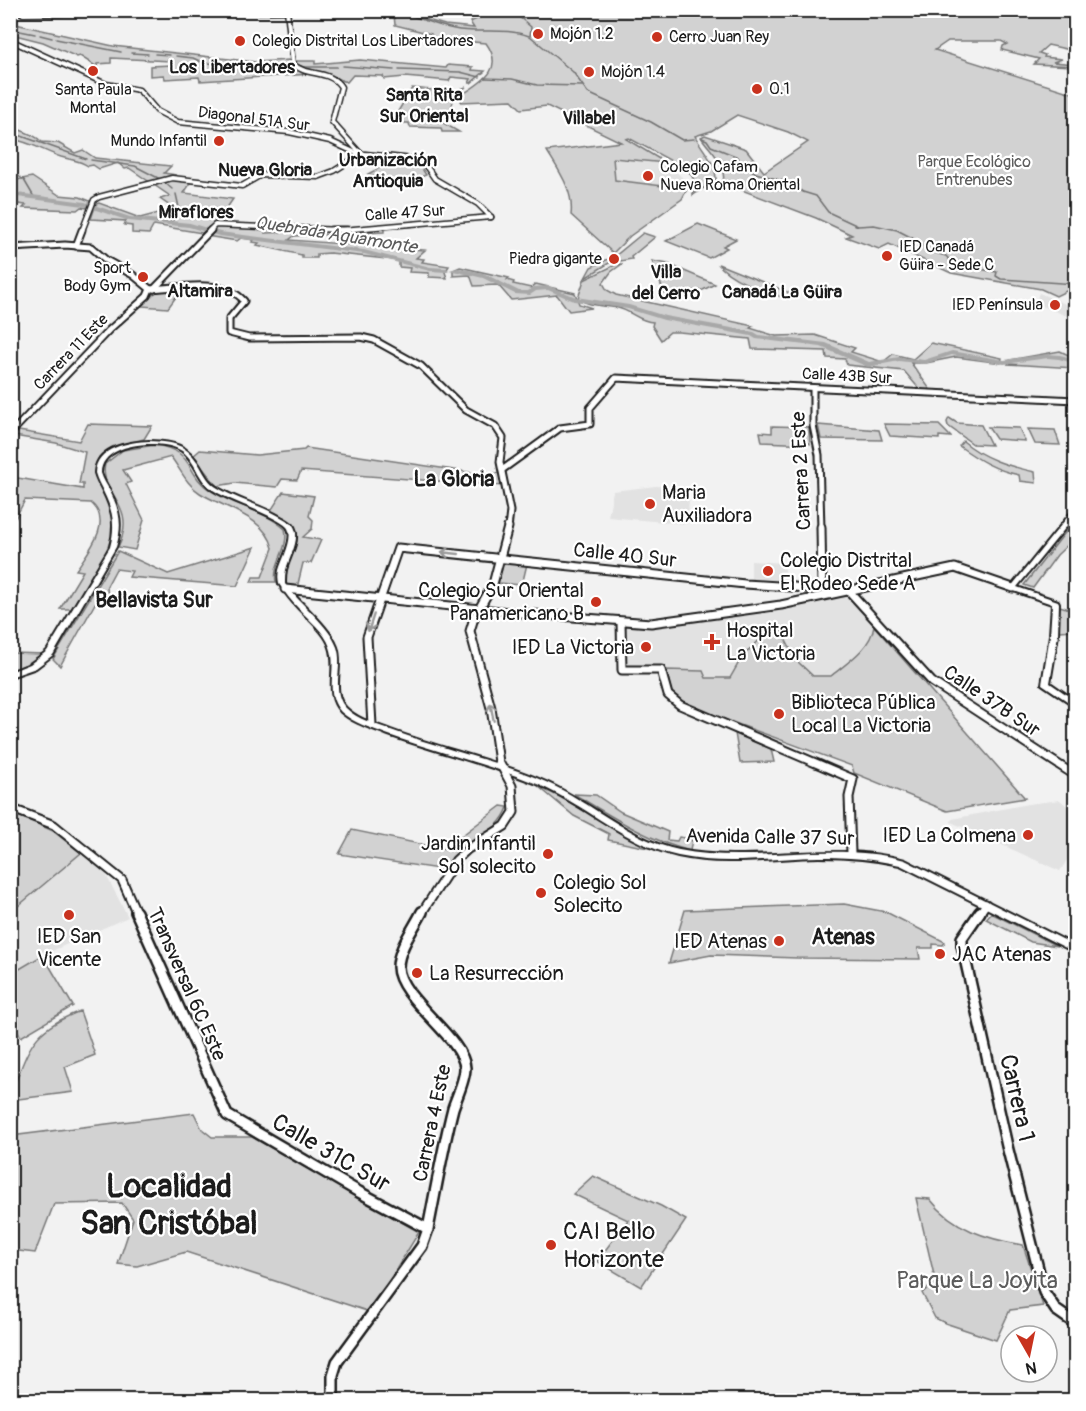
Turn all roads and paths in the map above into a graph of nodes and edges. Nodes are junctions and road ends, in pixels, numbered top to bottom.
1 (130, 10) edge
2 (143, 10) edge
3 (287, 11) edge
4 (43, 12) edge
5 (10, 14) edge
6 (124, 14) junction
7 (10, 40) edge
8 (361, 154) junction
9 (491, 217) joint
10 (211, 227) joint
11 (76, 246) junction
12 (10, 248) edge
13 (152, 289) junction
14 (813, 388) junction
15 (1076, 400) edge
16 (10, 434) edge
17 (502, 470) junction
18 (1076, 510) edge
19 (501, 559) junction
20 (1013, 588) junction
21 (285, 589) junction
22 (822, 589) junction
23 (849, 591) junction
24 (379, 598) junction
25 (478, 609) junction
26 (621, 622) junction
27 (674, 622) joint
28 (10, 675) edge
29 (1076, 705) edge
30 (372, 725) junction
31 (502, 769) junction
32 (1076, 776) edge
33 (10, 808) edge
34 (850, 853) junction
35 (986, 904) junction
36 (1076, 950) edge
37 (220, 1103) joint
38 (428, 1229) junction
39 (1076, 1324) edge
40 (333, 1401) edge

1 - 6 street
2 - 6 street
3 - 6 street
3 - 8 street
4 - 5 main road
4 - 6 street
7 - 8 street, Diagonal 51A Sur
8 - 9 street, Diagonal 51A Sur
8 - 11 street
9 - 10 street, Calle 47 Sur
10 - 13 street, Carrera 11 Este
11 - 12 street
11 - 13 street
13 - 16 street, Carrera 11 Este
13 - 17 street, Carrera 4 Este
14 - 15 street, Calle 43B Sur
14 - 17 street, Calle 43B Sur
14 - 22 street, Carrera 2 Este
17 - 19 street, Carrera 4 Este
18 - 20 main road
19 - 22 street, Calle 40 Sur
19 -> 24 street, Calle 40 Sur
19 - 25 street, Carrera 4 Este
20 - 23 street
20 - 29 main road
21 - 24 street
21 - 28 main road
21 - 30 main road, Avenida Calle 37 Sur
22 - 23 street, Calle 40 Sur
23 - 27 street
23 - 32 street, Calle 37B Sur
24 - 25 street
24 -> 30 street
25 - 26 street
31 -> 25 street, Carrera 4 Este
26 - 27 street
26 - 34 street
30 - 31 main road, Avenida Calle 37 Sur
31 - 34 main road, Avenida Calle 37 Sur
31 - 38 street, Carrera 4 Este
33 - 37 street, Transversal 6C Este
34 - 35 main road, Avenida Calle 37 Sur
35 - 36 main road, Avenida Calle 37 Sur
35 - 39 street, Carrera 1
37 - 38 street, Calle 31C Sur
38 - 40 street, Carrera 4 Este

